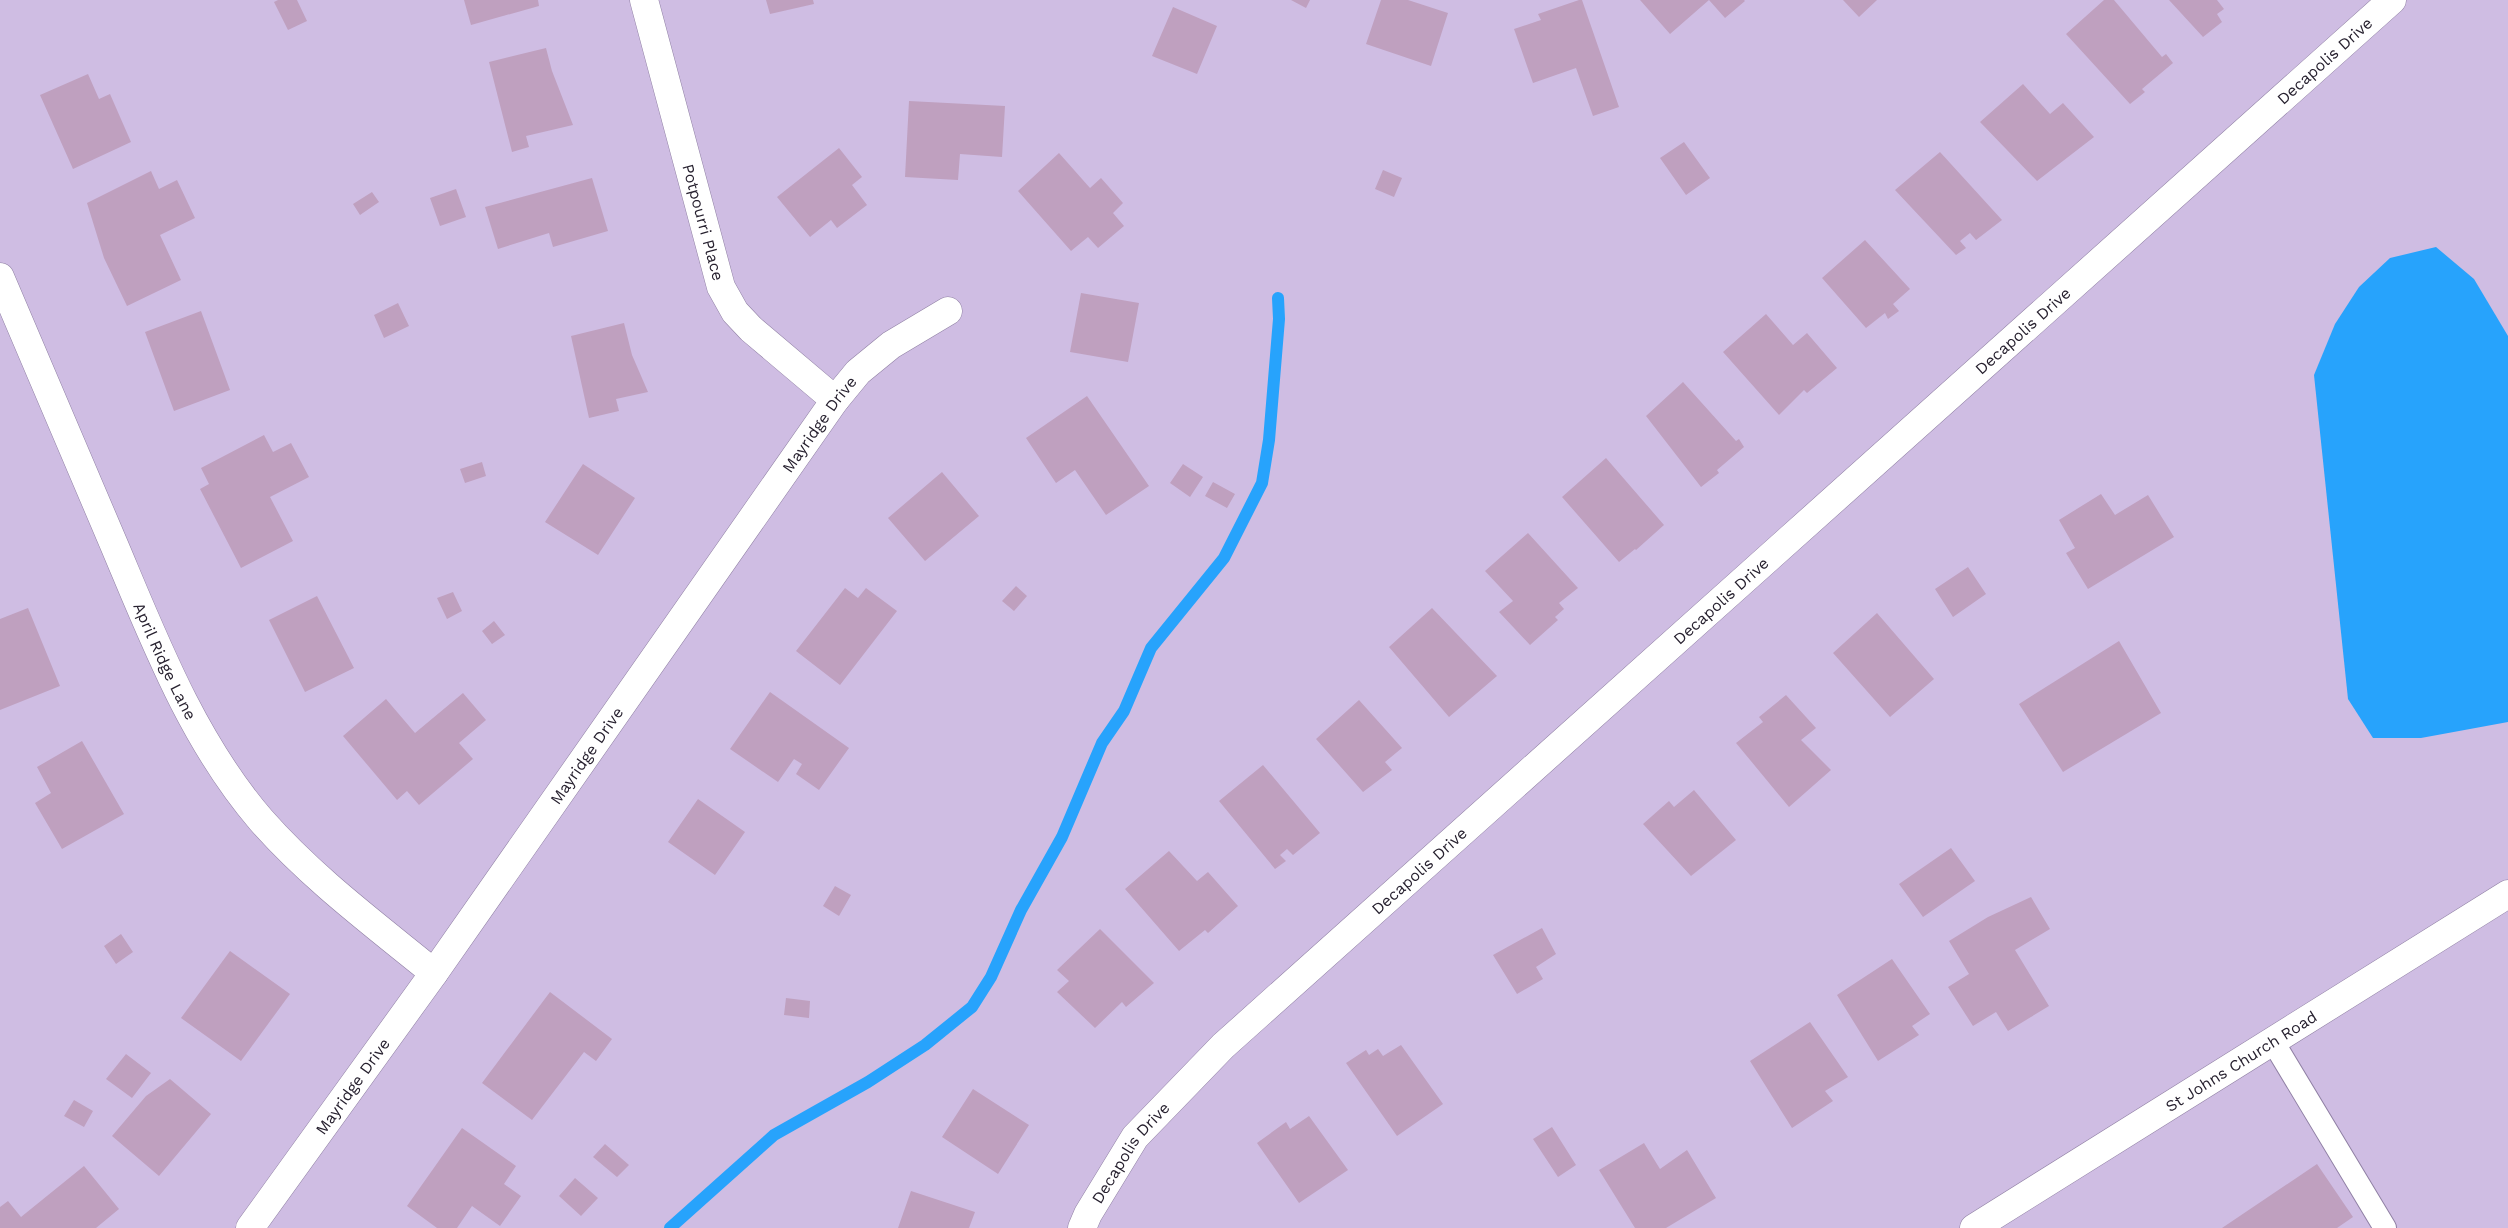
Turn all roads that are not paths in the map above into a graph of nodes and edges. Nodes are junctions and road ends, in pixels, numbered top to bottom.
1 (644, 0) edge
2 (2392, 0) edge
3 (0, 277) edge
4 (948, 311) dead end
5 (835, 400) junction
6 (2508, 894) edge
7 (434, 973) junction
8 (2272, 1040) junction
9 (250, 1228) edge
10 (1082, 1228) edge
11 (1974, 1228) edge
12 (2385, 1228) edge

1 - 5 street, Potpourri Place
2 - 10 street, Decapolis Drive
3 - 7 street, April Ridge Lane
4 - 5 street, Mayridge Drive
5 - 7 street, Mayridge Drive
6 - 8 street, St Johns Church Road
7 - 9 street, Mayridge Drive
8 - 11 street, St Johns Church Road
8 - 12 lane

